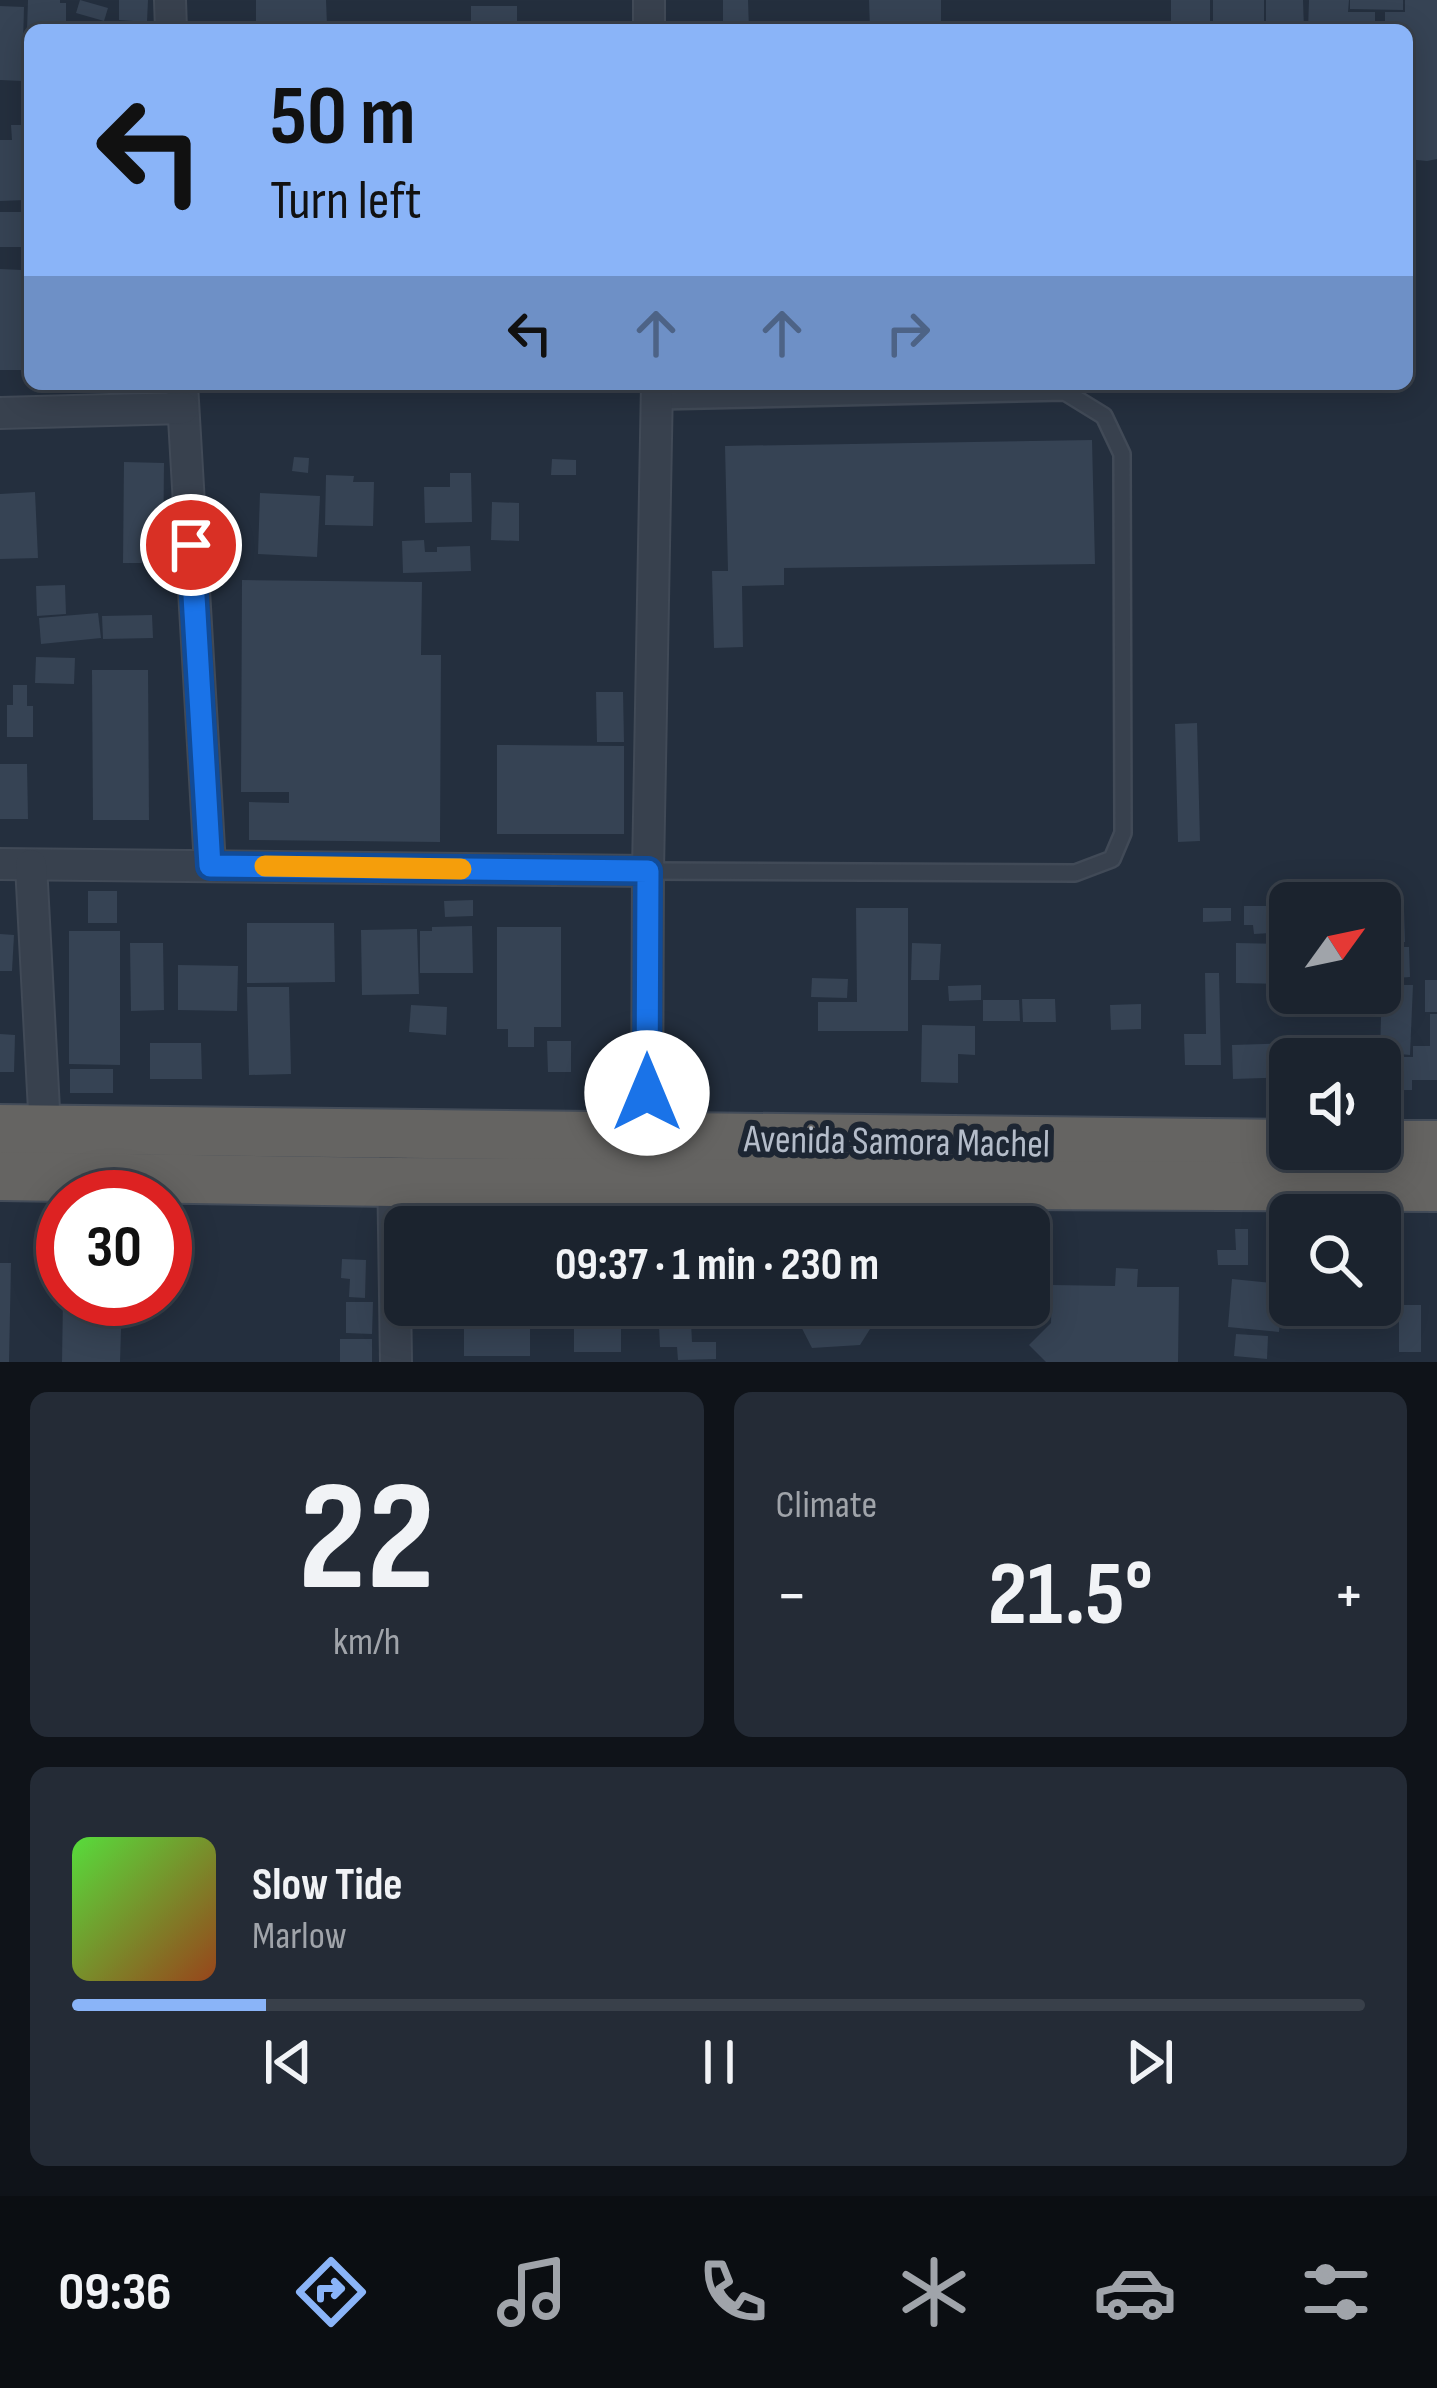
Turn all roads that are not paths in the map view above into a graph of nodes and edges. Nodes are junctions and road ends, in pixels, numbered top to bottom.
1 (657, 392) edge
2 (182, 396) edge
3 (0, 412) edge
4 (15, 865) edge
5 (210, 866) junction
6 (648, 871) junction
7 (23, 1129) edge
8 (647, 1138) junction
9 (1269, 1144) edge
10 (1401, 1144) edge
11 (1437, 1145) edge
12 (393, 1158) junction
13 (0, 1176) edge
14 (1437, 1187) edge
15 (396, 1362) edge

1 - 6 street
1 - 6 lane
2 - 3 street
2 - 5 street
4 - 5 street
4 - 7 street
5 - 6 street
6 - 8 street
7 - 12 highway, Avenida Samora Machel
8 - 9 highway, Avenida Samora Machel
8 - 12 highway, Avenida Samora Machel
10 - 11 highway
12 - 13 highway, Avenida Samora Machel
12 - 14 highway, Avenida Samora Machel
12 - 15 street

